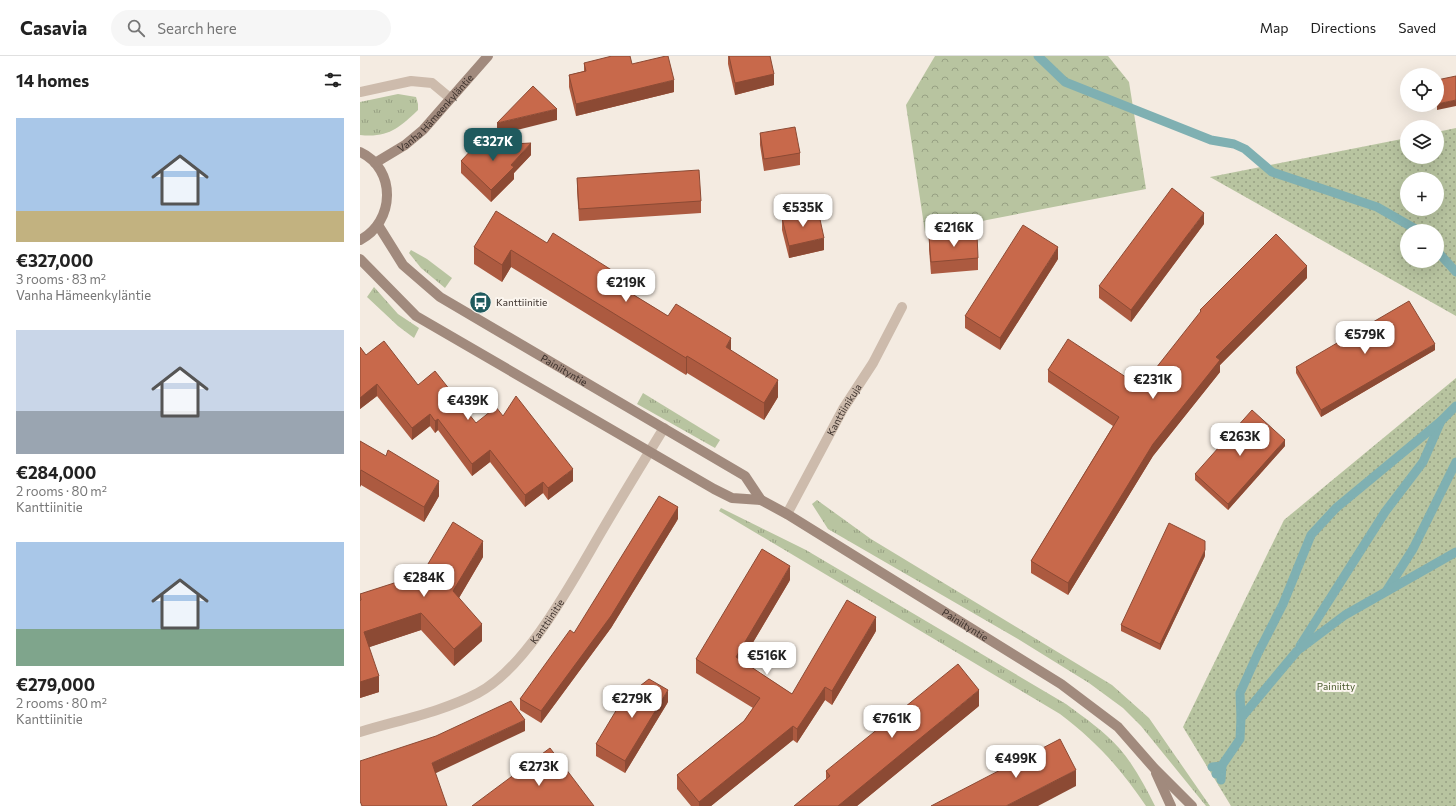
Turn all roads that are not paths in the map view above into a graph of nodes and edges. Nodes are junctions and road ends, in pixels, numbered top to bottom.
1 (488, 56) edge
2 (360, 92) edge
3 (450, 98) junction
4 (360, 152) edge
5 (375, 163) junction
6 (378, 225) junction
7 (360, 240) edge
8 (360, 259) edge
9 (902, 307) dead end
10 (664, 428) junction
11 (650, 451) junction
12 (761, 500) junction
13 (787, 514) junction
14 (360, 732) edge
15 (1154, 768) junction
16 (1171, 806) edge
17 (1192, 806) edge

1 - 3 street, Vanha Hämeenkyläntie
2 - 3 street
3 - 5 street, Vanha Hämeenkyläntie
4 - 5 street
5 - 6 street
6 - 7 street
6 - 10 street, Painiityntie
8 - 11 street, Painiityntie
9 - 13 street, Kanttiinikuja
10 - 11 street, Kanttiinitie
10 - 12 street, Painiityntie
11 - 12 street, Painiityntie
11 - 14 street, Kanttiinitie
12 - 13 street, Painiityntie
13 - 15 street, Painiityntie
15 - 16 street, Painiityntie
15 - 17 street, Painiityntie

